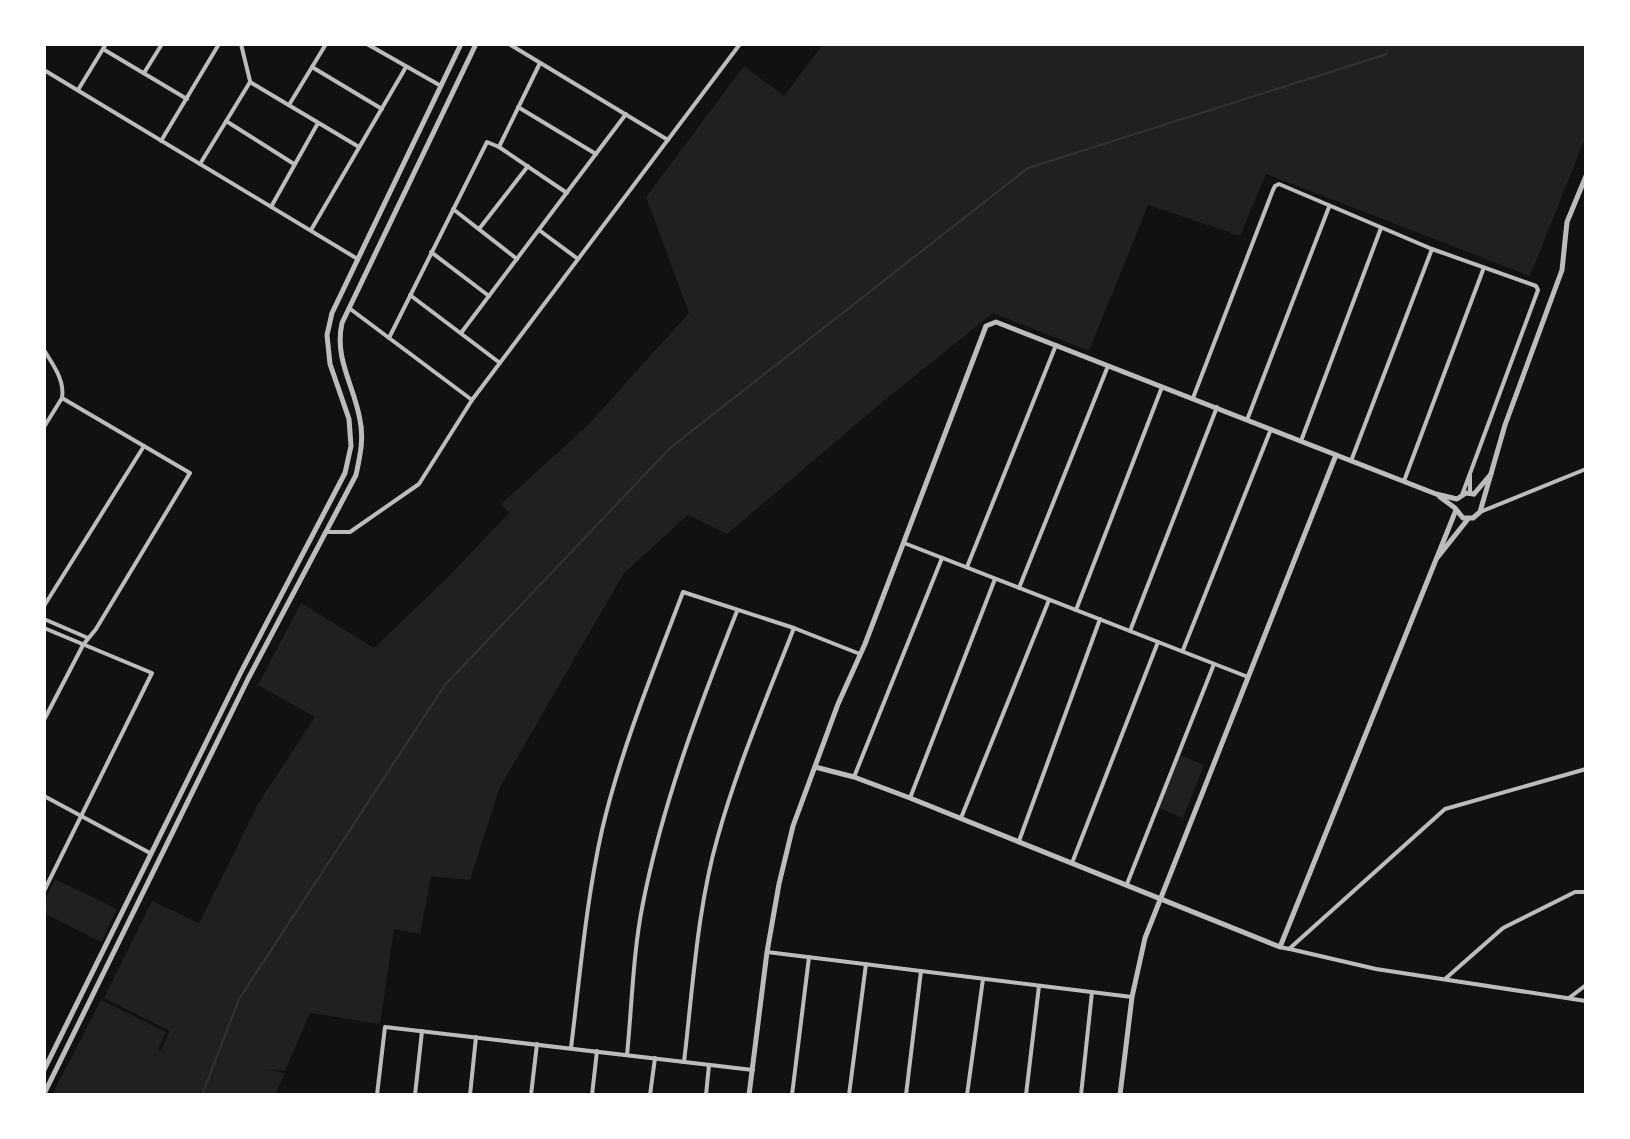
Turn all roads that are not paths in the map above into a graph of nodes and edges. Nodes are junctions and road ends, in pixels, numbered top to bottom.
1 (162, 44) edge
2 (219, 44) edge
3 (241, 44) edge
4 (326, 44) edge
5 (367, 44) edge
6 (461, 44) edge
7 (476, 44) edge
8 (509, 44) edge
9 (740, 44) edge
10 (105, 47) edge
11 (378, 47) edge
12 (540, 63) junction
13 (312, 67) junction
14 (406, 67) junction
15 (44, 70) edge
16 (144, 73) junction
17 (250, 82) junction
18 (441, 86) junction
19 (78, 91) junction
20 (436, 97) junction
21 (187, 99) junction
22 (447, 103) junction
23 (289, 105) junction
24 (518, 107) junction
25 (382, 109) junction
26 (626, 114) junction
27 (226, 121) junction
28 (318, 123) junction
29 (668, 140) junction
30 (161, 141) junction
31 (359, 147) junction
32 (499, 147) junction
33 (596, 154) junction
34 (200, 164) junction
35 (294, 164) junction
36 (528, 166) junction
37 (1586, 176) edge
38 (396, 178) junction
39 (408, 184) junction
40 (567, 193) junction
41 (387, 195) junction
42 (399, 202) junction
43 (271, 207) junction
44 (1329, 207) junction
45 (453, 209) junction
46 (1381, 228) junction
47 (479, 229) junction
48 (311, 230) junction
49 (539, 230) junction
50 (1432, 249) junction
51 (431, 252) junction
52 (356, 258) junction
53 (517, 259) junction
54 (578, 259) junction
55 (1484, 269) junction
56 (343, 288) junction
57 (355, 294) junction
58 (410, 295) junction
59 (489, 296) junction
60 (337, 301) junction
61 (348, 307) junction
62 (461, 333) junction
63 (389, 338) junction
64 (1056, 345) junction
65 (44, 350) edge
66 (329, 350) junction
67 (339, 350) junction
68 (500, 363) junction
69 (1108, 366) junction
70 (1162, 387) junction
71 (62, 398) junction
72 (1193, 398) junction
73 (472, 400) junction
74 (1217, 407) junction
75 (1247, 420) junction
76 (44, 427) edge
77 (1271, 429) junction
78 (1301, 441) junction
79 (144, 446) junction
80 (1336, 455) junction
81 (1351, 461) junction
82 (1470, 469) junction
83 (1586, 469) edge
84 (1494, 470) junction
85 (1404, 481) junction
86 (1436, 494) junction
87 (1472, 494) junction
88 (1460, 497) junction
89 (1481, 508) junction
90 (1456, 509) junction
91 (1468, 519) junction
92 (326, 532) junction
93 (904, 543) junction
94 (942, 558) junction
95 (1432, 565) junction
96 (967, 567) junction
97 (995, 579) junction
98 (1019, 588) junction
99 (1049, 600) junction
100 (44, 606) edge
101 (1076, 610) junction
102 (737, 611) junction
103 (44, 619) edge
104 (1100, 619) junction
105 (44, 628) edge
106 (794, 628) junction
107 (1130, 631) junction
108 (88, 638) junction
109 (1158, 642) junction
110 (83, 645) junction
111 (1183, 651) junction
112 (860, 654) junction
113 (1214, 664) junction
114 (240, 674) junction
115 (1248, 677) junction
116 (248, 679) junction
117 (44, 720) edge
118 (815, 767) junction
119 (1586, 769) edge
120 (854, 777) junction
121 (44, 796) edge
122 (910, 798) junction
123 (81, 817) junction
124 (961, 818) junction
125 (1019, 841) junction
126 (150, 853) junction
127 (1072, 863) junction
128 (1127, 884) junction
129 (44, 891) edge
130 (1586, 892) edge
131 (1162, 898) junction
132 (116, 925) junction
133 (126, 930) junction
134 (109, 940) junction
135 (119, 944) junction
136 (1280, 947) junction
137 (767, 952) junction
138 (809, 957) junction
139 (866, 964) junction
140 (921, 971) junction
141 (983, 979) junction
142 (1445, 979) junction
143 (1586, 985) edge
144 (1039, 986) junction
145 (1092, 992) junction
146 (1132, 997) junction
147 (1569, 998) junction
148 (1586, 1001) edge
149 (422, 1031) junction
150 (61, 1037) junction
151 (476, 1037) junction
152 (70, 1041) junction
153 (537, 1044) junction
154 (571, 1048) junction
155 (597, 1051) junction
156 (627, 1055) junction
157 (655, 1058) junction
158 (684, 1062) junction
159 (709, 1065) junction
160 (44, 1070) edge
161 (753, 1070) junction
162 (44, 1094) edge
163 (377, 1095) edge
164 (415, 1095) edge
165 (470, 1095) edge
166 (531, 1095) edge
167 (592, 1095) edge
168 (650, 1095) edge
169 (706, 1095) edge
170 (749, 1095) edge
171 (792, 1095) edge
172 (849, 1095) edge
173 (906, 1095) edge
174 (967, 1095) edge
175 (1026, 1095) edge
176 (1081, 1095) edge
177 (1120, 1095) edge

1 - 16 street
2 - 21 street
3 - 17 street
4 - 13 street
5 - 11 street
6 - 18 street
7 - 22 street
8 - 12 street
9 - 29 street
10 - 16 street
10 - 19 street
11 - 14 street
12 - 24 street
12 - 26 street
13 - 23 street
13 - 25 street
14 - 18 street
14 - 25 street
15 - 19 street
16 - 21 street
17 - 23 street
17 - 27 street
18 - 20 street
19 - 30 street
20 - 22 street
20 - 38 street
21 - 30 street
22 - 39 street
23 - 28 street
24 - 32 street
24 - 33 street
25 - 31 street
26 - 29 street
26 - 33 street
27 - 34 street
27 - 35 street
28 - 31 street
28 - 35 street
29 - 54 street
30 - 34 street
31 - 48 street
32 - 36 street
32 - 45 street
33 - 40 street
34 - 43 street
35 - 43 street
36 - 40 street
36 - 47 street
37 - 84 street
38 - 39 street
38 - 41 street
39 - 42 street
40 - 49 street
41 - 42 street
41 - 52 street
42 - 57 street
43 - 48 street
44 - 46 street
44 - 72 street
44 - 75 street
45 - 47 street
45 - 51 street
46 - 50 street
46 - 78 street
47 - 53 street
48 - 52 street
49 - 53 street
49 - 54 street
50 - 55 street
50 - 81 street
51 - 58 street
51 - 59 street
52 - 56 street
53 - 59 street
54 - 68 street
55 - 82 street
55 - 85 street
56 - 57 street
56 - 60 street
57 - 61 street
58 - 62 street
58 - 63 street
59 - 62 street
60 - 61 street
60 - 66 street
61 - 63 street
61 - 67 street
62 - 68 street
63 - 73 street
64 - 69 street
64 - 93 street
64 - 96 street
65 - 71 street
66 - 67 street
66 - 114 street
67 - 92 street
68 - 73 street
69 - 70 street
69 - 98 street
70 - 72 street
70 - 101 street
71 - 76 street
71 - 79 street
72 - 74 street
73 - 92 street
74 - 75 street
74 - 107 street
75 - 77 street
77 - 78 street
77 - 111 street
78 - 80 street
79 - 100 street
79 - 108 street
80 - 81 street
80 - 115 street
81 - 85 street
82 - 87 street
82 - 88 street
83 - 89 street
84 - 87 street
84 - 89 street
85 - 86 street
86 - 88 street
86 - 90 street
87 - 88 street
87 - 89 street
88 - 90 street
89 - 91 street
90 - 91 street
90 - 95 street
91 - 95 street
92 - 116 street
93 - 94 street
93 - 112 street
94 - 96 street
94 - 120 street
95 - 136 street
96 - 97 street
97 - 98 street
97 - 122 street
98 - 99 street
99 - 101 street
99 - 124 street
101 - 104 street
102 - 106 street
102 - 154 street
102 - 156 street
103 - 108 street
104 - 107 street
104 - 125 street
105 - 110 street
106 - 112 street
106 - 158 street
107 - 109 street
108 - 110 street
109 - 111 street
109 - 127 street
110 - 117 street
110 - 123 street
111 - 113 street
112 - 118 street
113 - 115 street
113 - 128 street
114 - 116 street
114 - 126 street
115 - 131 street
116 - 133 street
118 - 120 street
118 - 137 street
119 - 136 street
120 - 122 street
121 - 123 street
122 - 124 street
123 - 126 street
123 - 129 street
124 - 125 street
125 - 127 street
126 - 132 street
127 - 128 street
128 - 131 street
130 - 142 street
131 - 136 street
131 - 146 street
132 - 133 street
132 - 134 street
133 - 135 street
134 - 135 street
134 - 150 street
135 - 152 street
136 - 142 street
137 - 138 street
137 - 161 street
138 - 139 street
138 - 171 street
139 - 140 street
139 - 172 street
140 - 141 street
140 - 173 street
141 - 144 street
141 - 174 street
142 - 147 street
143 - 147 street
144 - 145 street
144 - 175 street
145 - 146 street
145 - 176 street
146 - 177 street
147 - 148 street
149 - 151 street
149 - 163 street
149 - 164 street
150 - 152 street
150 - 160 street
151 - 153 street
151 - 165 street
152 - 162 street
153 - 154 street
153 - 166 street
154 - 155 street
155 - 156 street
155 - 167 street
156 - 157 street
157 - 158 street
157 - 168 street
158 - 159 street
159 - 161 street
159 - 169 street
161 - 170 street

